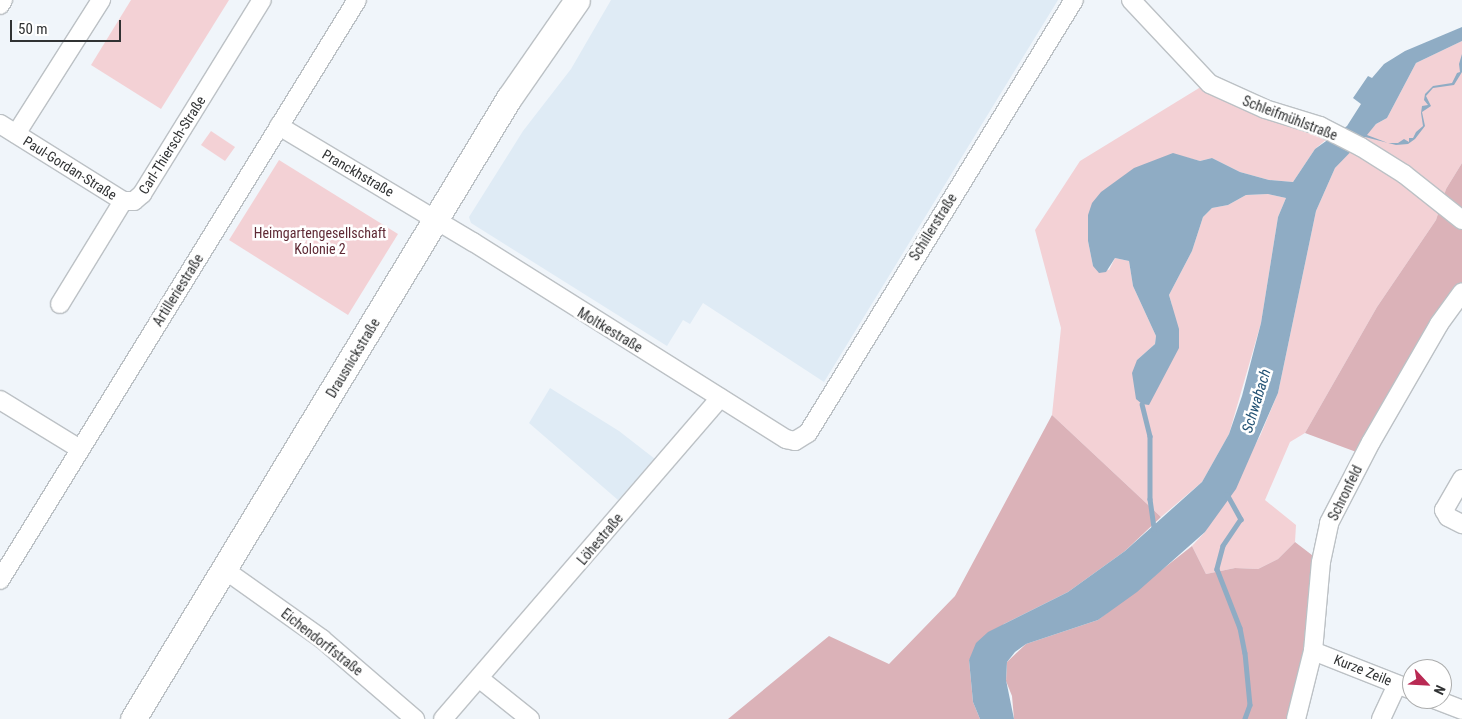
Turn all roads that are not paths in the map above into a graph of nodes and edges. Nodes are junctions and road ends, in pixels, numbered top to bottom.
1 (3, 0) edge
2 (101, 0) edge
3 (262, 0) edge
4 (357, 0) edge
5 (577, 0) edge
6 (1074, 0) edge
7 (1131, 0) edge
8 (0, 5) edge
9 (0, 124) edge
10 (279, 126) junction
11 (16, 134) junction
12 (123, 201) junction
13 (436, 220) junction
14 (1462, 220) edge
15 (1462, 292) edge
16 (60, 304) dead end
17 (720, 398) junction
18 (0, 418) edge
19 (786, 439) joint
20 (80, 449) junction
21 (1462, 479) edge
22 (1462, 524) edge
23 (225, 570) junction
24 (0, 580) edge
25 (1313, 651) junction
26 (480, 679) junction
27 (1402, 686) edge
28 (1402, 691) edge
29 (133, 719) edge
30 (415, 719) edge
31 (443, 719) edge
32 (530, 719) edge
33 (1296, 719) edge
34 (1381, 719) edge

1 - 8 street
2 - 11 street, Paul-Gordan-Straße
3 - 12 street, Carl-Thiersch-Straße
4 - 10 street, Artilleriestraße
5 - 13 main road, Drausnickstraße
6 - 19 street, Schillerstraße
7 - 14 street, Schleifmühlstraße
9 - 11 street, Paul-Gordan-Straße
10 - 13 street, Pranckhstraße
10 - 20 street, Artilleriestraße
11 - 12 street, Paul-Gordan-Straße
12 - 16 street, Carl-Thiersch-Straße
13 - 17 street, Moltkestraße
13 - 23 main road, Drausnickstraße
15 - 25 street, Schronfeld
17 - 19 street, Moltkestraße
17 - 26 street, Löhestraße
18 - 20 street
20 - 24 street, Artilleriestraße
21 - 22 street
23 - 29 main road, Drausnickstraße
23 - 30 street, Eichendorffstraße
25 - 27 street, Kurze Zeile
25 - 33 street, Schronfeld
26 - 31 street, Löhestraße
26 - 32 street
28 - 34 street

